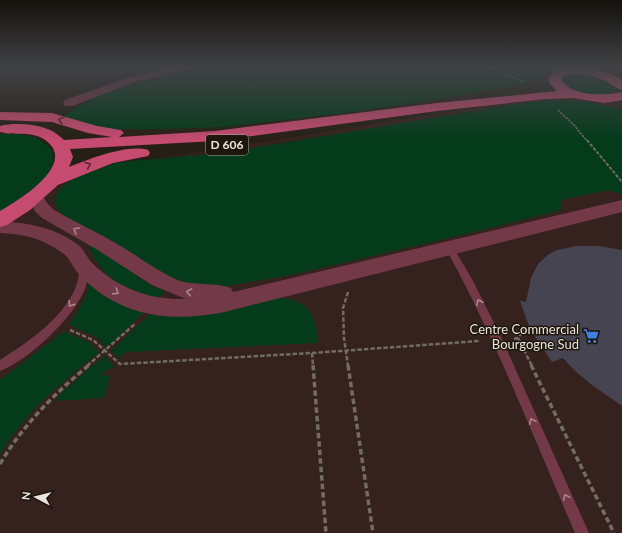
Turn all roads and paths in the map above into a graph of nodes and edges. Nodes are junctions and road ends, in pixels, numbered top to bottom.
1 (99, 92) edge
2 (510, 92) edge
3 (570, 92) edge
4 (575, 94) junction
5 (545, 95) junction
6 (620, 99) edge
7 (69, 103) dead end
8 (437, 107) junction
9 (403, 112) junction
10 (0, 116) edge
11 (295, 126) junction
12 (0, 129) edge
13 (60, 144) junction
14 (53, 181) junction
15 (622, 182) edge
16 (36, 198) junction
17 (622, 206) edge
18 (0, 220) edge
19 (0, 227) edge
20 (450, 249) junction
21 (85, 268) junction
22 (351, 287) dead end
23 (270, 291) junction
24 (56, 323) junction
25 (554, 328) dead end
26 (518, 338) junction
27 (496, 340) junction
28 (346, 351) junction
29 (312, 353) junction
30 (0, 366) edge
31 (326, 533) edge
32 (373, 533) edge
33 (582, 533) edge
34 (614, 533) edge

1 - 7 street
2 - 8 main road, D 606
3 - 4 main road
4 - 5 main road, D 606
4 - 6 main road
5 - 8 main road, D 606
5 - 15 path
8 - 9 main road, D 606
9 - 11 main road, D 606
14 -> 9 main road, D 606
11 -> 10 main road, D 606
11 - 13 main road, D 606
12 - 13 main road
13 - 14 main road
14 - 16 main road
16 - 18 main road
23 -> 16 street
17 - 20 street
19 - 21 street
20 - 23 street
27 -> 20 lane
21 -> 23 street
21 -> 24 lane
22 - 28 path
24 - 29 path
24 - 30 lane
25 - 26 path
26 - 27 path
26 - 34 path
27 - 28 path
33 -> 27 lane
28 - 29 path
28 - 32 path
29 - 31 path

